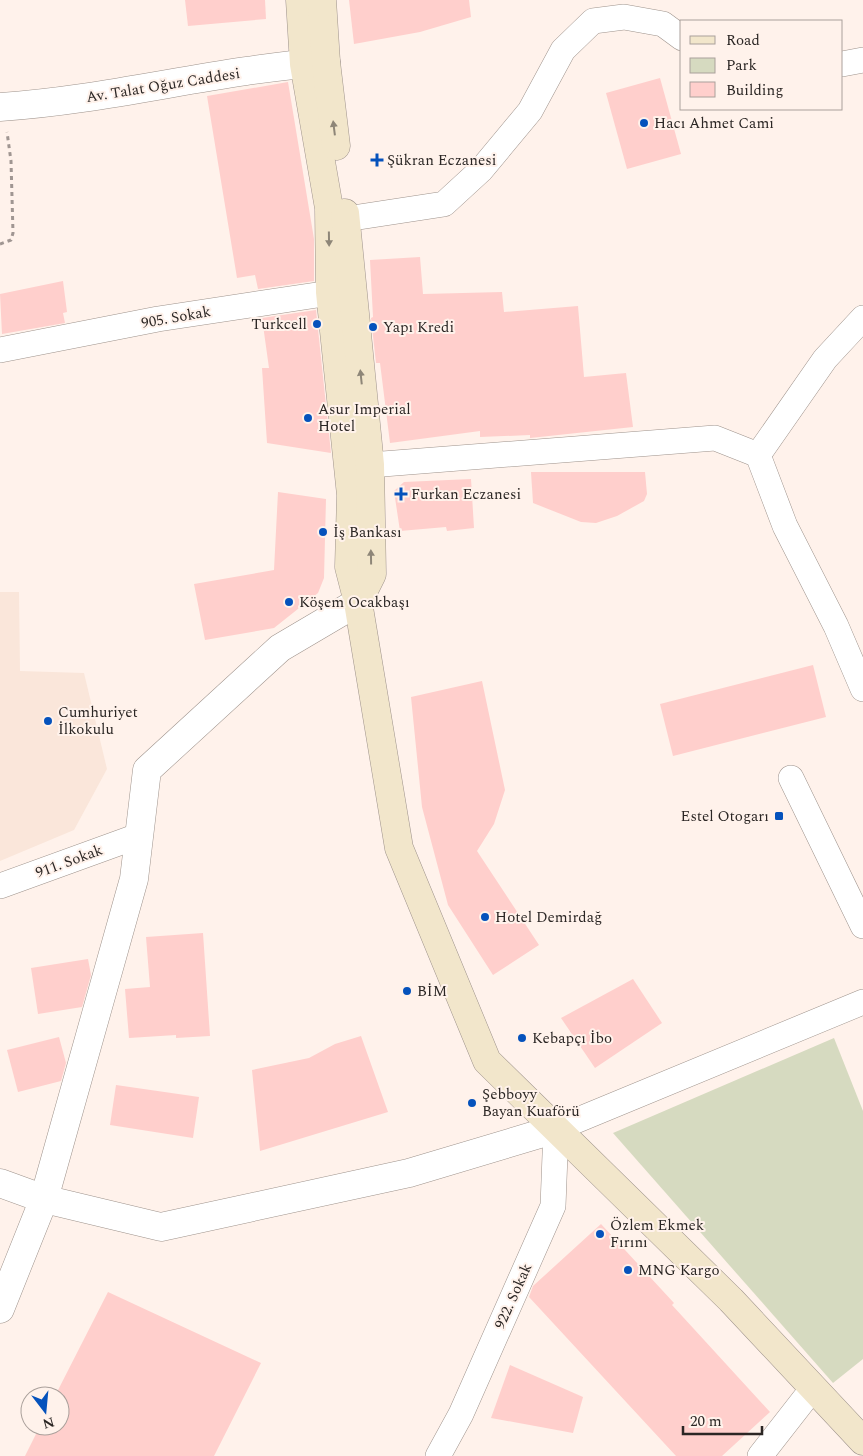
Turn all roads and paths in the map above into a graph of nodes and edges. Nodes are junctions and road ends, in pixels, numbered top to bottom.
1 (300, 0) edge
2 (322, 0) edge
3 (680, 37) edge
4 (863, 60) edge
5 (315, 63) junction
6 (843, 64) edge
7 (2, 107) edge
8 (346, 220) junction
9 (0, 244) edge
10 (341, 291) junction
11 (863, 318) edge
12 (0, 350) edge
13 (758, 455) junction
14 (359, 467) junction
15 (358, 602) junction
16 (863, 689) edge
17 (791, 778) dead end
18 (138, 836) junction
19 (0, 886) edge
20 (863, 926) edge
21 (863, 1002) edge
22 (556, 1129) junction
23 (0, 1183) edge
24 (44, 1198) junction
25 (0, 1309) edge
26 (813, 1388) junction
27 (863, 1441) edge
28 (438, 1456) edge
29 (760, 1456) edge

1 - 5 main road
2 - 5 main road
3 - 8 street
4 - 6 street
5 - 7 street, Av. Talat Oğuz Caddesi
8 -> 5 main road
5 -> 10 main road
7 - 9 path
8 - 10 main road
10 - 12 street, 905. Sokak
10 - 14 main road
11 - 13 street
13 - 14 street
13 - 16 street
14 - 15 main road
15 - 18 street
15 - 22 main road
17 - 20 street
18 - 19 street, 911. Sokak
18 - 24 street
21 - 22 street
22 - 24 street
22 - 26 main road
22 - 28 street, 922. Sokak
23 - 24 street
24 - 25 street
26 - 27 main road
26 - 29 street

